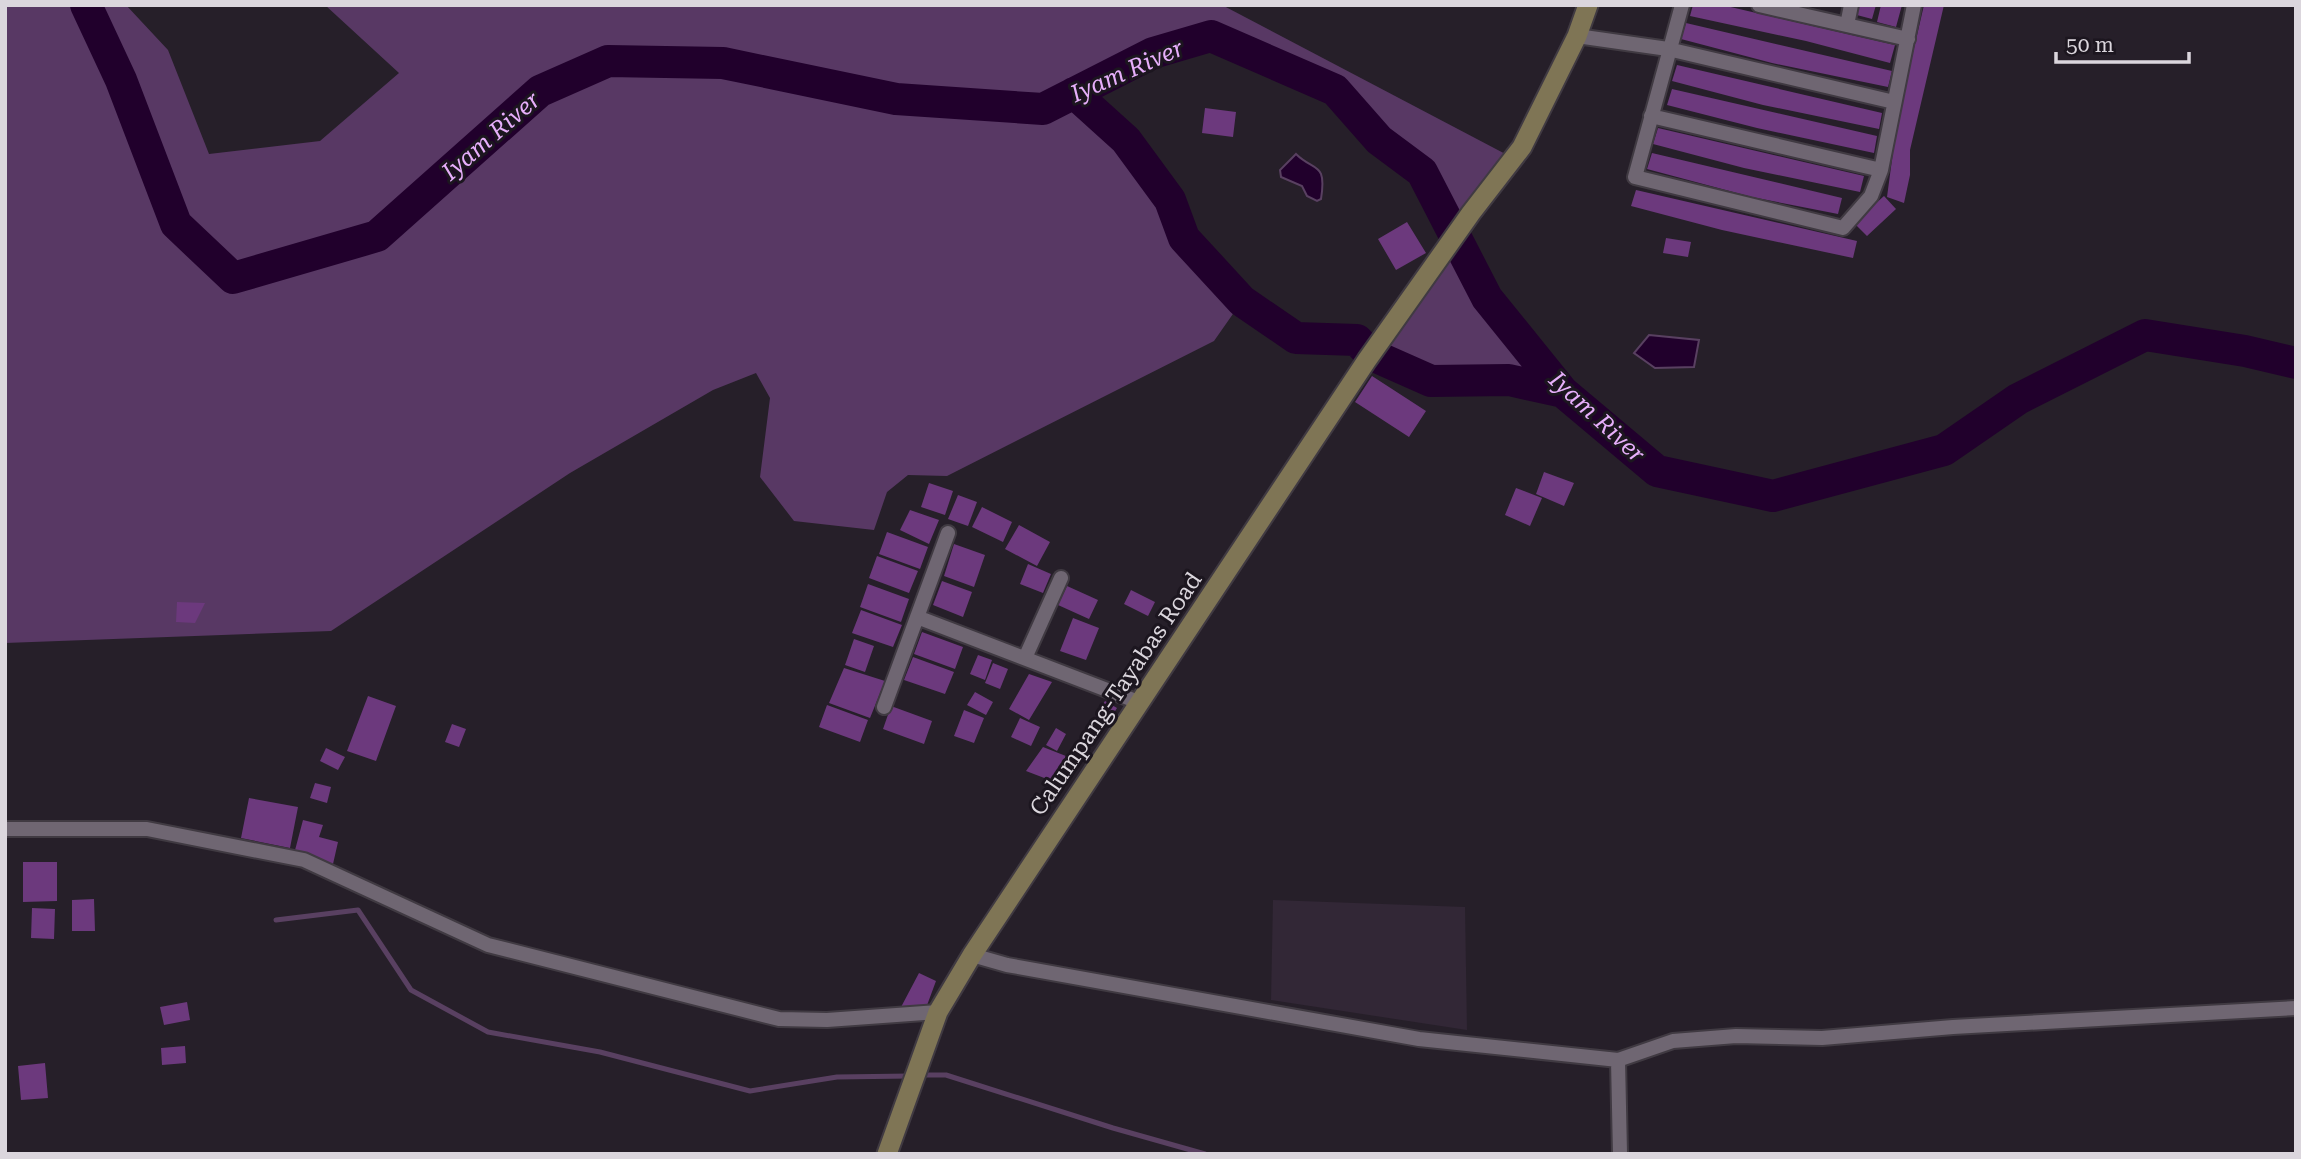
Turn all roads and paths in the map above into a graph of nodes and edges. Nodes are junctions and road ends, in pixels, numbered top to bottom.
1 (1588, 5) edge
2 (1682, 5) edge
3 (1759, 5) edge
4 (1851, 5) edge
5 (1914, 5) edge
6 (1847, 25) junction
7 (1577, 36) junction
8 (1908, 38) junction
9 (1668, 50) junction
10 (1894, 102) junction
11 (1650, 116) junction
12 (1881, 170) junction
13 (948, 533) dead end
14 (1061, 578) dead end
15 (918, 617) junction
16 (1025, 658) junction
17 (1141, 703) junction
18 (884, 707) dead end
19 (5, 829) edge
20 (972, 955) junction
21 (2296, 1008) edge
22 (938, 1012) junction
23 (1618, 1060) junction
24 (887, 1154) edge
25 (1619, 1154) edge

1 - 7 main road
2 - 9 street
3 - 6 street
4 - 6 street
5 - 8 street
6 - 8 street
7 - 9 street
7 - 17 main road, Calumpang-Tayabas Road
8 - 10 street
9 - 10 street
9 - 11 street
10 - 12 street
11 - 12 street
11 - 12 street
13 - 15 street
14 - 16 street
15 - 16 street
15 - 18 street
16 - 17 street
17 - 20 main road, Calumpang-Tayabas Road
19 - 22 street
20 - 22 main road, Calumpang-Tayabas Road
20 - 23 street
21 - 23 street
22 - 24 main road, Calumpang-Tayabas Road
23 - 25 street

